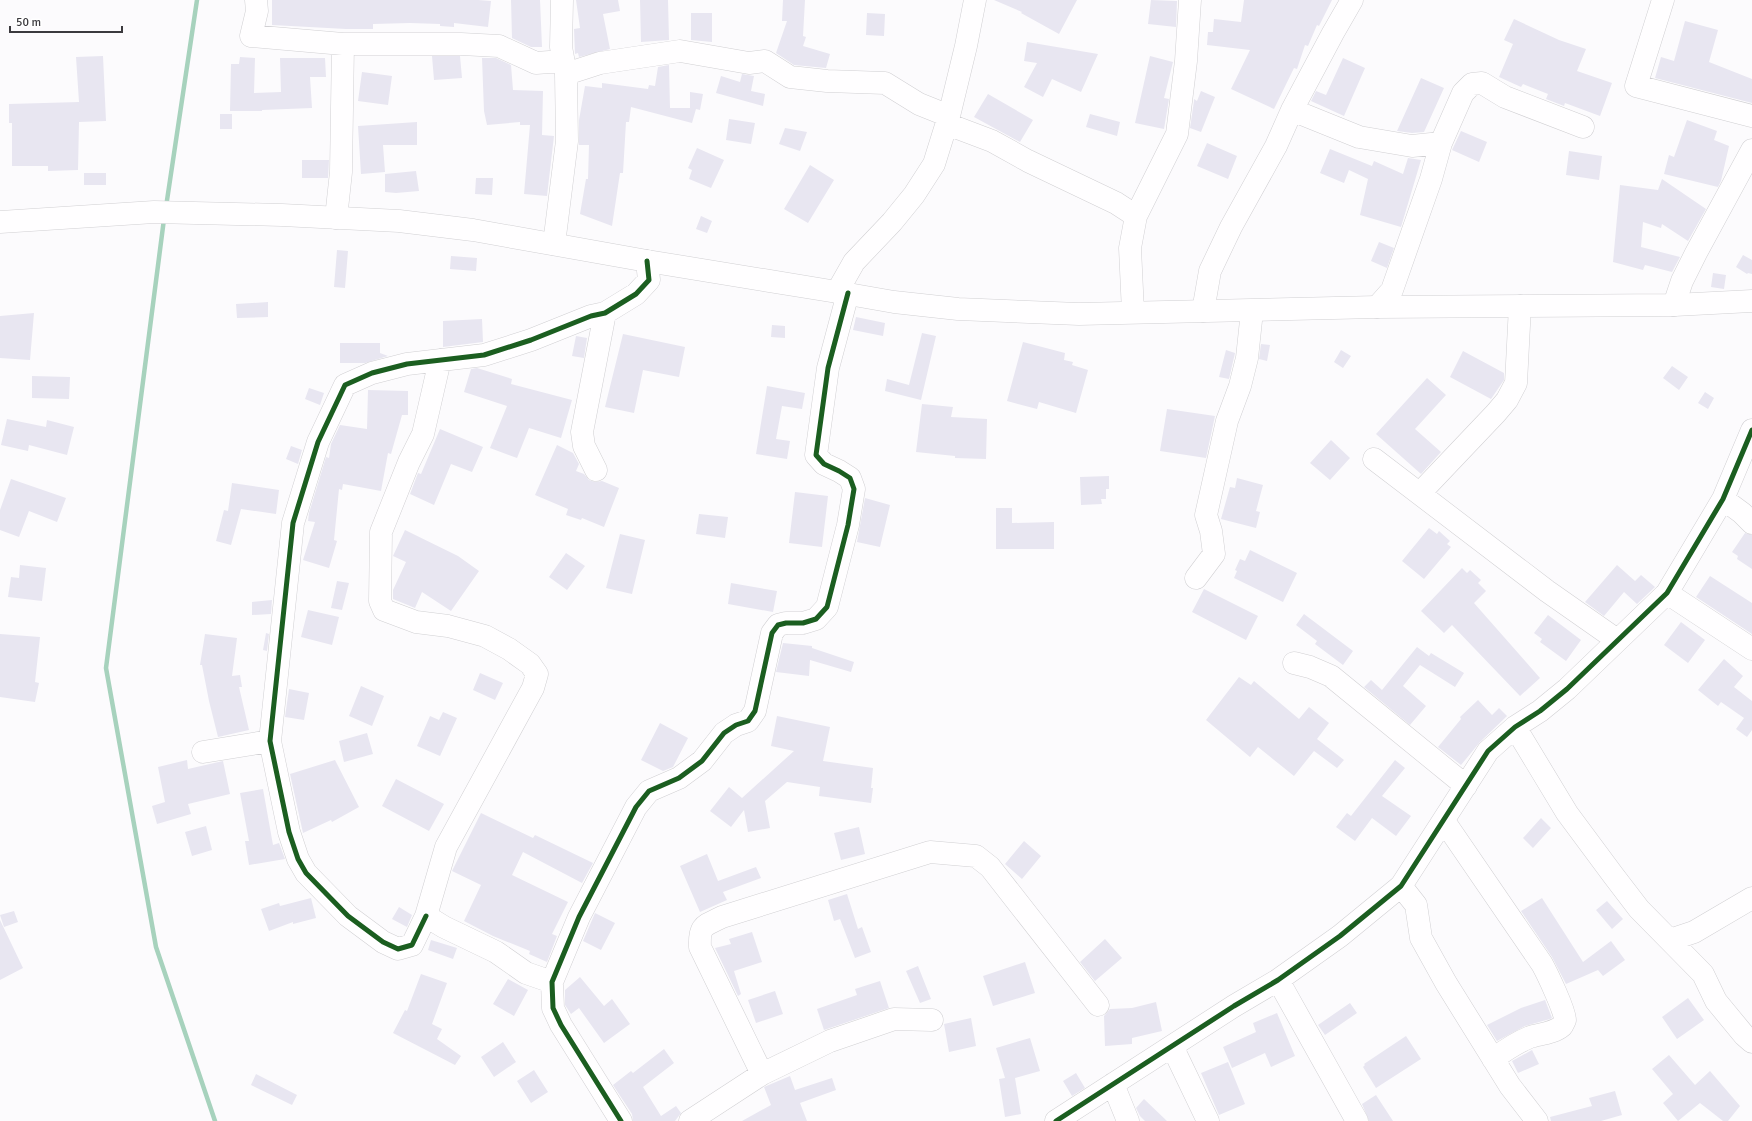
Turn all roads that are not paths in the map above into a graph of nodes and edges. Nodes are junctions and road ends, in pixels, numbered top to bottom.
1 (256, 0) edge
2 (562, 0) edge
3 (975, 0) edge
4 (1190, 0) edge
5 (1352, 0) edge
6 (1663, 0) edge
7 (343, 44) junction
8 (564, 67) junction
9 (1292, 110) junction
10 (1752, 116) edge
11 (948, 120) junction
12 (1583, 127) dead end
13 (1441, 143) junction
14 (1752, 150) edge
15 (1136, 216) junction
16 (336, 218) junction
17 (0, 222) edge
18 (554, 244) junction
19 (647, 261) junction
20 (843, 292) junction
21 (1752, 301) edge
22 (1674, 305) junction
23 (1377, 306) junction
24 (1520, 306) junction
25 (1203, 311) junction
26 (1252, 311) junction
27 (1133, 312) junction
28 (605, 313) junction
29 (440, 360) junction
30 (1752, 430) edge
31 (1374, 459) dead end
32 (596, 470) dead end
33 (1420, 493) junction
34 (1723, 499) junction
35 (1752, 523) edge
36 (1196, 578) dead end
37 (1667, 593) junction
38 (1618, 640) junction
39 (1752, 649) edge
40 (1294, 663) dead end
41 (1515, 728) junction
42 (270, 741) junction
43 (203, 752) dead end
44 (1466, 786) junction
45 (1444, 821) junction
46 (1401, 886) junction
47 (1752, 898) edge
48 (426, 916) junction
49 (1670, 940) junction
50 (1278, 980) junction
51 (552, 982) junction
52 (1098, 1005) dead end
53 (932, 1020) dead end
54 (1752, 1042) edge
55 (1172, 1046) junction
56 (1493, 1059) junction
57 (762, 1074) junction
58 (1113, 1084) junction
59 (1353, 1120) edge
60 (621, 1121) edge
61 (690, 1121) edge
62 (1056, 1121) edge
63 (1128, 1121) edge
64 (1208, 1121) edge
65 (1537, 1121) edge

1 - 7 street
2 - 8 street
3 - 11 street
4 - 15 street
5 - 9 street
6 - 10 street
7 - 8 street
7 - 16 street
8 - 11 street
8 - 18 street
9 - 13 street
9 - 25 street
11 - 15 street
11 - 20 street
12 - 13 street
13 - 23 street
14 - 22 street
15 - 27 street
16 - 17 street
16 - 18 street
18 - 19 street
19 - 20 street
19 - 28 street
20 - 27 street
20 - 51 street
21 - 22 street
22 - 24 street
23 - 24 street
23 - 26 street
24 - 33 street
25 - 26 street
25 - 27 street
26 - 36 street
28 - 29 street
28 - 32 street
29 - 42 street
29 - 48 street
30 - 34 street
31 - 33 street
33 - 38 street
34 - 35 street
34 - 37 street
37 - 38 street
37 - 39 street
38 - 41 street
40 - 44 street
41 - 44 street
41 - 49 street
42 - 43 street
42 - 48 street
44 - 45 street
45 - 46 street
45 - 56 street
46 - 50 street
46 - 56 street
47 - 49 street
48 - 51 street
49 - 54 street
50 - 55 street
50 - 59 street
51 - 60 street
52 - 57 street
53 - 57 street
55 - 58 street
55 - 64 street
56 - 65 street
57 - 61 street
58 - 62 street
58 - 63 street

